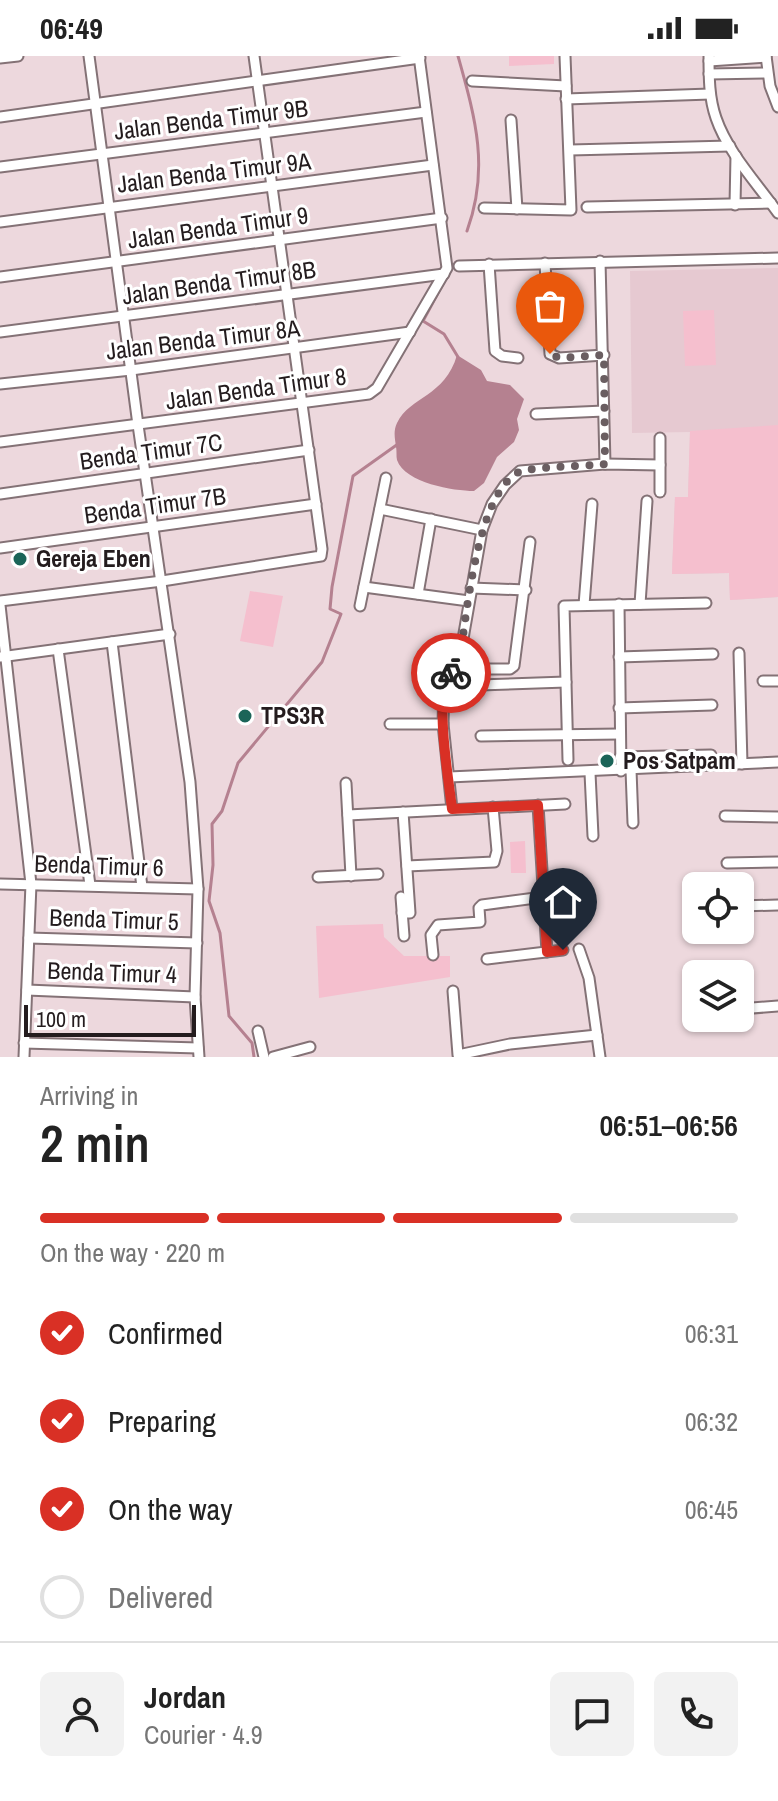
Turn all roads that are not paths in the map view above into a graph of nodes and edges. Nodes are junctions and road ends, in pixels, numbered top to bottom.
1 (18, 56) edge
2 (89, 56) edge
3 (254, 56) edge
4 (565, 56) edge
5 (419, 57) edge
6 (766, 57) edge
7 (0, 58) edge
8 (709, 58) edge
9 (767, 73) junction
10 (709, 74) junction
11 (257, 80) junction
12 (472, 81) dead end
13 (566, 86) junction
14 (710, 94) junction
15 (566, 99) junction
16 (96, 104) junction
17 (778, 107) edge
18 (426, 112) junction
19 (0, 117) edge
20 (511, 120) dead end
21 (263, 135) junction
22 (570, 150) junction
23 (733, 151) junction
24 (103, 154) junction
25 (433, 165) junction
26 (0, 167) edge
27 (271, 186) junction
28 (771, 203) junction
29 (735, 205) junction
30 (109, 207) junction
31 (587, 207) dead end
32 (484, 208) dead end
33 (517, 209) junction
34 (778, 213) edge
35 (442, 218) junction
36 (0, 222) edge
37 (278, 240) junction
38 (778, 258) edge
39 (116, 261) junction
40 (600, 261) junction
41 (545, 263) junction
42 (489, 264) junction
43 (459, 266) dead end
44 (445, 271) junction
45 (0, 277) edge
46 (285, 295) junction
47 (124, 316) junction
48 (0, 332) edge
49 (410, 332) junction
50 (293, 349) junction
51 (604, 355) junction
52 (518, 358) dead end
53 (131, 370) junction
54 (0, 384) edge
55 (300, 402) junction
56 (604, 411) junction
57 (536, 414) dead end
58 (138, 425) junction
59 (660, 438) dead end
60 (0, 442) edge
61 (309, 450) junction
62 (605, 464) junction
63 (660, 465) junction
64 (145, 472) junction
65 (386, 478) dead end
66 (660, 492) dead end
67 (0, 494) edge
68 (647, 501) dead end
69 (316, 504) junction
70 (592, 504) dead end
71 (380, 509) junction
72 (431, 519) junction
73 (153, 526) junction
74 (482, 530) junction
75 (530, 542) dead end
76 (0, 548) edge
77 (162, 581) junction
78 (364, 587) junction
79 (471, 588) junction
80 (526, 590) junction
81 (418, 594) junction
82 (469, 601) junction
83 (0, 603) edge
84 (706, 603) dead end
85 (619, 604) junction
86 (640, 604) junction
87 (584, 605) junction
88 (360, 606) dead end
89 (170, 634) junction
90 (112, 642) junction
91 (58, 649) junction
92 (739, 653) dead end
93 (713, 654) dead end
94 (3, 656) edge
95 (619, 657) junction
96 (455, 669) junction
97 (763, 681) dead end
98 (778, 681) edge
99 (566, 682) junction
100 (479, 685) dead end
101 (712, 705) dead end
102 (619, 708) junction
103 (390, 724) dead end
104 (443, 724) junction
105 (620, 734) junction
106 (567, 735) junction
107 (481, 736) dead end
108 (711, 755) dead end
109 (620, 757) junction
110 (568, 760) dead end
111 (778, 762) edge
112 (742, 764) junction
113 (626, 771) junction
114 (590, 773) junction
115 (449, 777) junction
116 (346, 783) dead end
117 (565, 804) dead end
118 (538, 805) junction
119 (493, 807) junction
120 (452, 809) junction
121 (403, 812) junction
122 (348, 815) junction
123 (725, 816) dead end
124 (778, 817) edge
125 (633, 823) dead end
126 (593, 836) dead end
127 (778, 862) edge
128 (727, 863) dead end
129 (407, 866) junction
130 (378, 874) dead end
131 (351, 876) junction
132 (318, 877) dead end
133 (0, 884) edge
134 (31, 884) junction
135 (90, 885) junction
136 (142, 887) junction
137 (198, 889) junction
138 (401, 897) dead end
139 (543, 897) junction
140 (778, 905) edge
141 (754, 906) edge
142 (402, 913) junction
143 (404, 936) dead end
144 (29, 938) junction
145 (197, 943) junction
146 (579, 949) dead end
147 (563, 950) dead end
148 (547, 952) junction
149 (433, 955) dead end
150 (487, 959) dead end
151 (27, 990) junction
152 (453, 991) dead end
153 (195, 997) junction
154 (778, 1006) edge
155 (754, 1008) edge
156 (258, 1031) dead end
157 (597, 1035) junction
158 (24, 1043) junction
159 (310, 1047) dead end
160 (198, 1052) edge
161 (24, 1057) edge
162 (264, 1057) edge
163 (273, 1057) edge
164 (600, 1057) edge

1 - 7 street
2 - 16 street
3 - 11 street
4 - 13 street
5 - 11 street
5 - 18 street
6 - 8 street
6 - 9 street
8 - 10 street
9 - 10 street
9 - 17 street
10 - 14 street
11 - 16 street
11 - 21 street
12 - 13 street
13 - 15 street
14 - 15 street
14 - 23 street
15 - 22 street
16 - 19 street
16 - 24 street
18 - 21 street, Jalan Benda Timur 9B
18 - 25 street
20 - 33 street
21 - 24 street, Jalan Benda Timur 9B
21 - 27 street
22 - 23 street
22 - 33 street
23 - 28 street
23 - 29 street
24 - 26 street, Jalan Benda Timur 9B
24 - 30 street
25 - 27 street, Jalan Benda Timur 9A
25 - 35 street
27 - 30 street, Jalan Benda Timur 9A
27 - 37 street
28 - 29 street
28 - 34 street
29 - 31 street
30 - 36 street, Jalan Benda Timur 9A
30 - 39 street
32 - 33 street
35 - 37 street, Jalan Benda Timur 9
35 - 44 street
37 - 39 street, Jalan Benda Timur 9
37 - 46 street
38 - 40 street
39 - 45 street, Jalan Benda Timur 9
39 - 47 street
40 - 41 street
40 - 51 street
41 - 42 street
41 - 51 street
42 - 43 street
42 - 52 street
44 - 46 street, Jalan Benda Timur 8B
44 - 49 street, Jalan Benda Timur 8
46 - 47 street, Jalan Benda Timur 8B
46 - 50 street
47 - 48 street, Jalan Benda Timur 8B
47 - 53 street
49 - 50 street, Jalan Benda Timur 8A
49 - 55 street, Jalan Benda Timur 8
50 - 53 street, Jalan Benda Timur 8A
50 - 55 street
51 - 56 street
53 - 54 street, Jalan Benda Timur 8A
53 - 58 street
55 - 58 street, Jalan Benda Timur 8
55 - 61 street
56 - 57 street
56 - 62 street
58 - 60 street, Jalan Benda Timur 8
58 - 64 street
59 - 63 street
61 - 64 street, Benda Timur 7C
61 - 69 street
62 - 63 street
62 - 74 street
63 - 66 street
64 - 67 street, Benda Timur 7C
64 - 73 street
65 - 71 street
68 - 86 street
69 - 73 street, Benda Timur 7B
69 - 77 street
70 - 87 street
71 - 72 street
71 - 78 street
72 - 74 street
72 - 81 street
73 - 76 street, Benda Timur 7B
73 - 77 street
74 - 79 street
75 - 80 street
77 - 83 street
77 - 89 street
78 - 81 street
78 - 88 street
79 - 80 street
79 - 82 street
80 - 96 street
81 - 82 street
82 - 96 street
83 - 94 street
84 - 86 street
85 - 86 street
85 - 87 street
85 - 95 street
87 - 99 street
89 - 90 street
89 - 137 street
90 - 91 street
90 - 136 street
91 - 94 street
91 - 135 street
92 - 112 street
93 - 95 street
94 - 134 street
95 - 102 street
96 - 104 street
97 - 98 street
99 - 100 street
99 - 106 street
101 - 102 street
102 - 105 street
103 - 104 street
104 - 115 street
105 - 106 street
105 - 109 street
106 - 107 street
106 - 110 street
108 - 109 street
109 - 113 street
111 - 112 street
112 - 113 street
113 - 114 street
113 - 125 street
114 - 115 street
114 - 126 street
115 - 120 street
116 - 122 street
117 - 118 street
118 - 119 street
118 - 139 street
119 - 120 street
119 - 129 street
120 - 121 street
121 - 122 street
121 - 129 street
122 - 131 street
123 - 124 street
127 - 128 street
129 - 142 street
130 - 131 street
131 - 132 street
133 - 134 street, Benda Timur 6
134 - 135 street, Benda Timur 6
134 - 144 street
135 - 136 street, Benda Timur 6
136 - 137 street, Benda Timur 6
137 - 145 street
138 - 142 street
139 - 148 street
139 - 149 street
140 - 141 street
142 - 143 street
144 - 145 street, Benda Timur 5
144 - 151 street
145 - 153 street
146 - 157 street
147 - 148 street
148 - 150 street
151 - 153 street, Benda Timur 4
151 - 158 street
152 - 157 street
153 - 160 street
154 - 155 street
156 - 162 street
157 - 164 street
158 - 160 street
158 - 161 street
159 - 163 street

